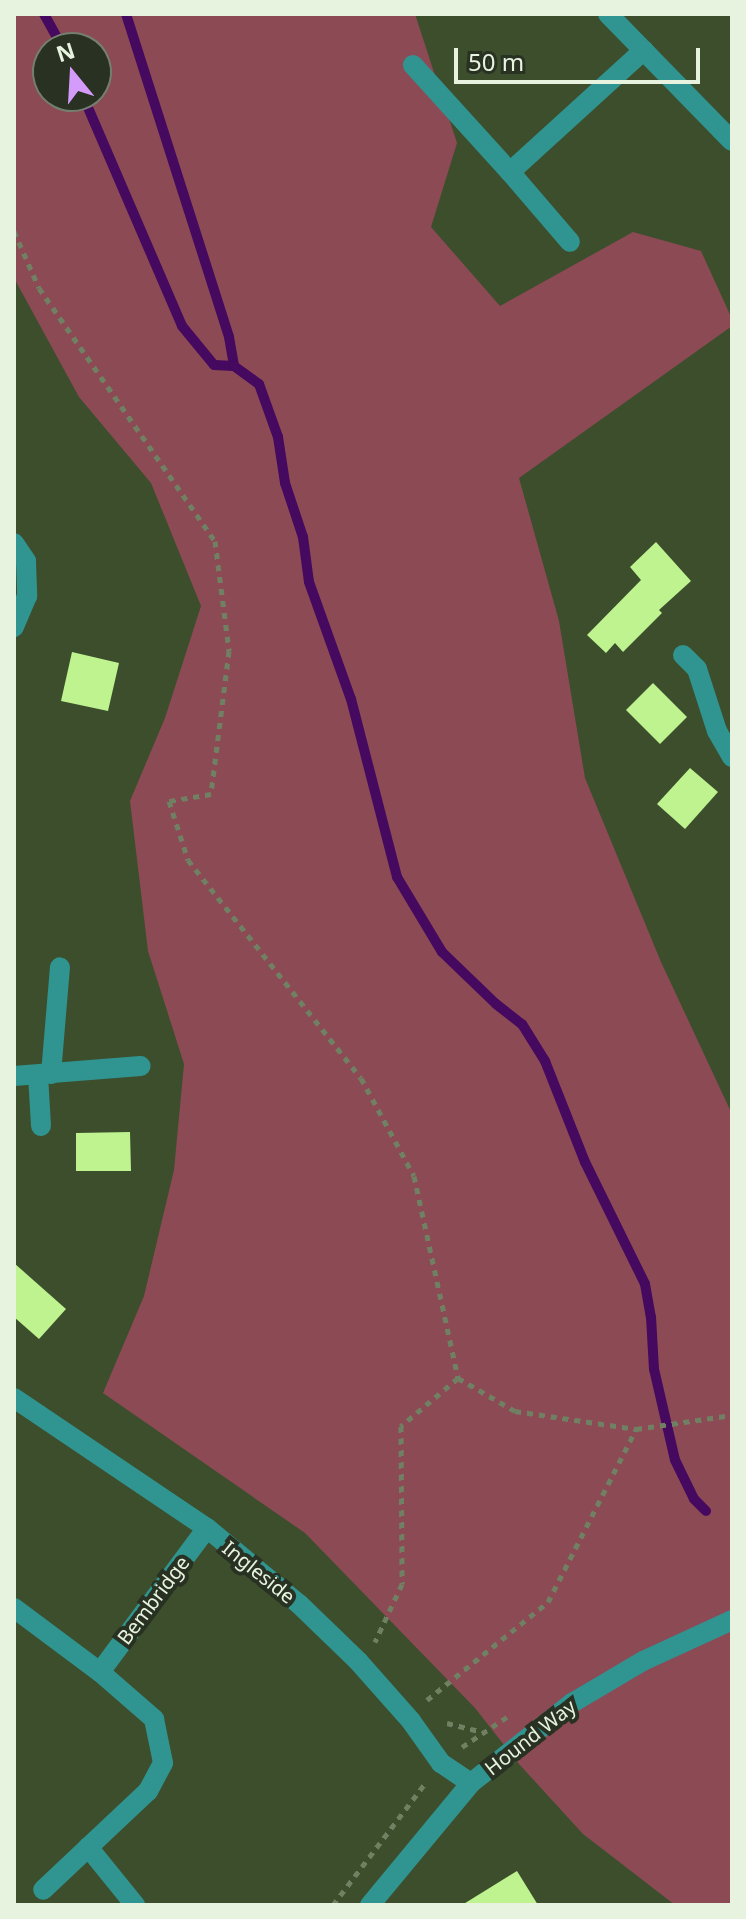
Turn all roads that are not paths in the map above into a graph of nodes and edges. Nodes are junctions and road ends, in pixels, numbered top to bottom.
1 (608, 14) edge
2 (644, 50) junction
3 (413, 65) dead end
4 (732, 141) edge
5 (510, 172) junction
6 (570, 242) dead end
7 (14, 543) edge
8 (14, 627) edge
9 (683, 655) dead end
10 (732, 757) edge
11 (60, 967) dead end
12 (141, 1066) dead end
13 (44, 1075) junction
14 (14, 1076) edge
15 (41, 1126) dead end
16 (14, 1398) edge
17 (207, 1528) junction
18 (14, 1608) edge
19 (732, 1620) edge
20 (100, 1672) junction
21 (471, 1783) junction
22 (88, 1847) junction
23 (43, 1890) dead end
24 (135, 1905) edge
25 (370, 1905) edge

1 - 2 street
2 - 4 street
2 - 5 street
3 - 5 street
5 - 6 street
7 - 8 street
9 - 10 street
11 - 13 street
12 - 13 street
13 - 14 street
13 - 15 street
16 - 17 street, Ingleside
17 - 20 street, Bembridge
17 - 21 street, Ingleside
18 - 20 street
19 - 21 street, Hound Way
20 - 22 street
21 - 25 street, Hound Way
22 - 23 street
22 - 24 street

